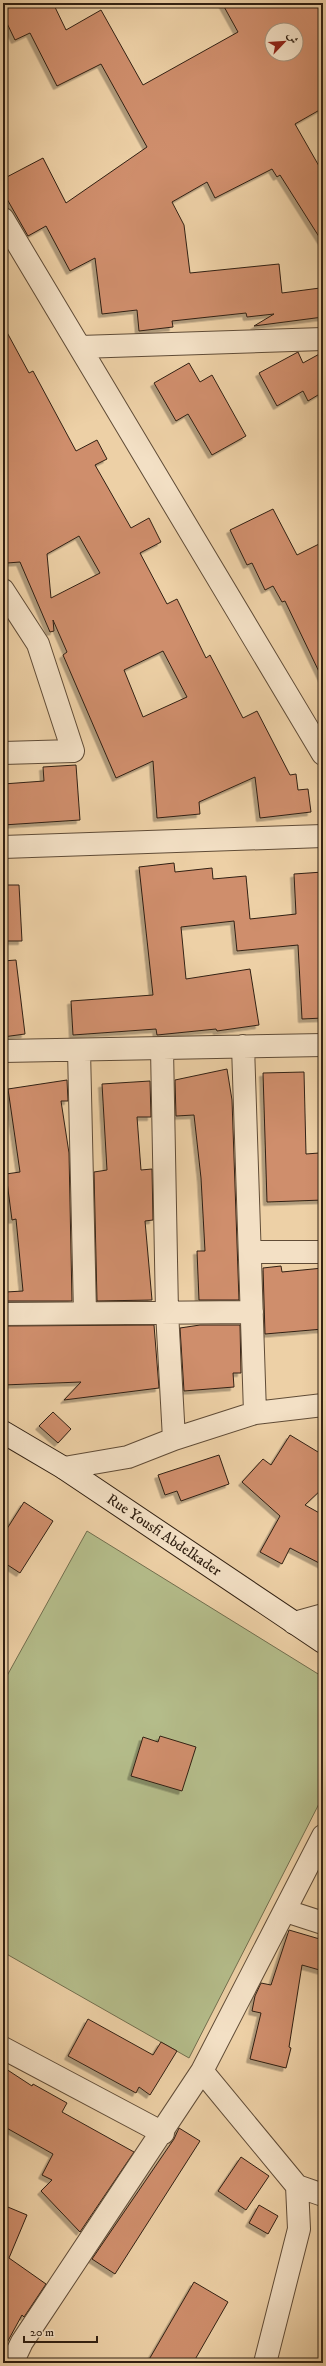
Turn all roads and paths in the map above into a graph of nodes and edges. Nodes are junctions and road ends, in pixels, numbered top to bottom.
1 (3, 219) edge
2 (323, 339) edge
3 (80, 347) junction
4 (3, 590) edge
5 (3, 753) edge
6 (323, 754) edge
7 (323, 836) edge
8 (3, 847) edge
9 (323, 1045) edge
10 (243, 1046) junction
11 (162, 1049) junction
12 (79, 1050) junction
13 (3, 1051) edge
14 (251, 1252) junction
15 (323, 1252) edge
16 (167, 1312) junction
17 (252, 1312) junction
18 (85, 1313) junction
19 (3, 1314) edge
20 (323, 1404) edge
21 (255, 1413) junction
22 (3, 1432) edge
23 (174, 1439) junction
24 (64, 1468) junction
25 (323, 1615) edge
26 (294, 1623) junction
27 (323, 1642) edge
28 (323, 1836) edge
29 (286, 1911) junction
30 (323, 1923) edge
31 (3, 2048) edge
32 (202, 2071) junction
33 (163, 2133) junction
34 (298, 2186) junction
35 (323, 2195) edge
36 (12, 2363) edge
37 (265, 2363) edge

1 - 3 street
2 - 3 street
3 - 6 street
4 - 5 street
7 - 8 street
9 - 10 street
10 - 11 street
10 - 14 street
11 - 12 street
11 - 16 street
12 - 13 street
12 - 18 street
14 - 15 street
14 - 17 street
16 - 17 street
16 - 18 street
16 - 23 street
17 - 21 street
18 - 19 street
20 - 21 street
21 - 23 street
22 - 24 street, Rue Yousfi Abdelkader
23 - 24 street
24 - 26 street, Rue Yousfi Abdelkader
25 - 26 street
26 - 27 street, Rue Yousfi Abdelkader
28 - 29 street
29 - 30 street
29 - 32 street
31 - 33 street
32 - 33 street
32 - 34 street
33 - 36 street
34 - 35 street
34 - 37 street

